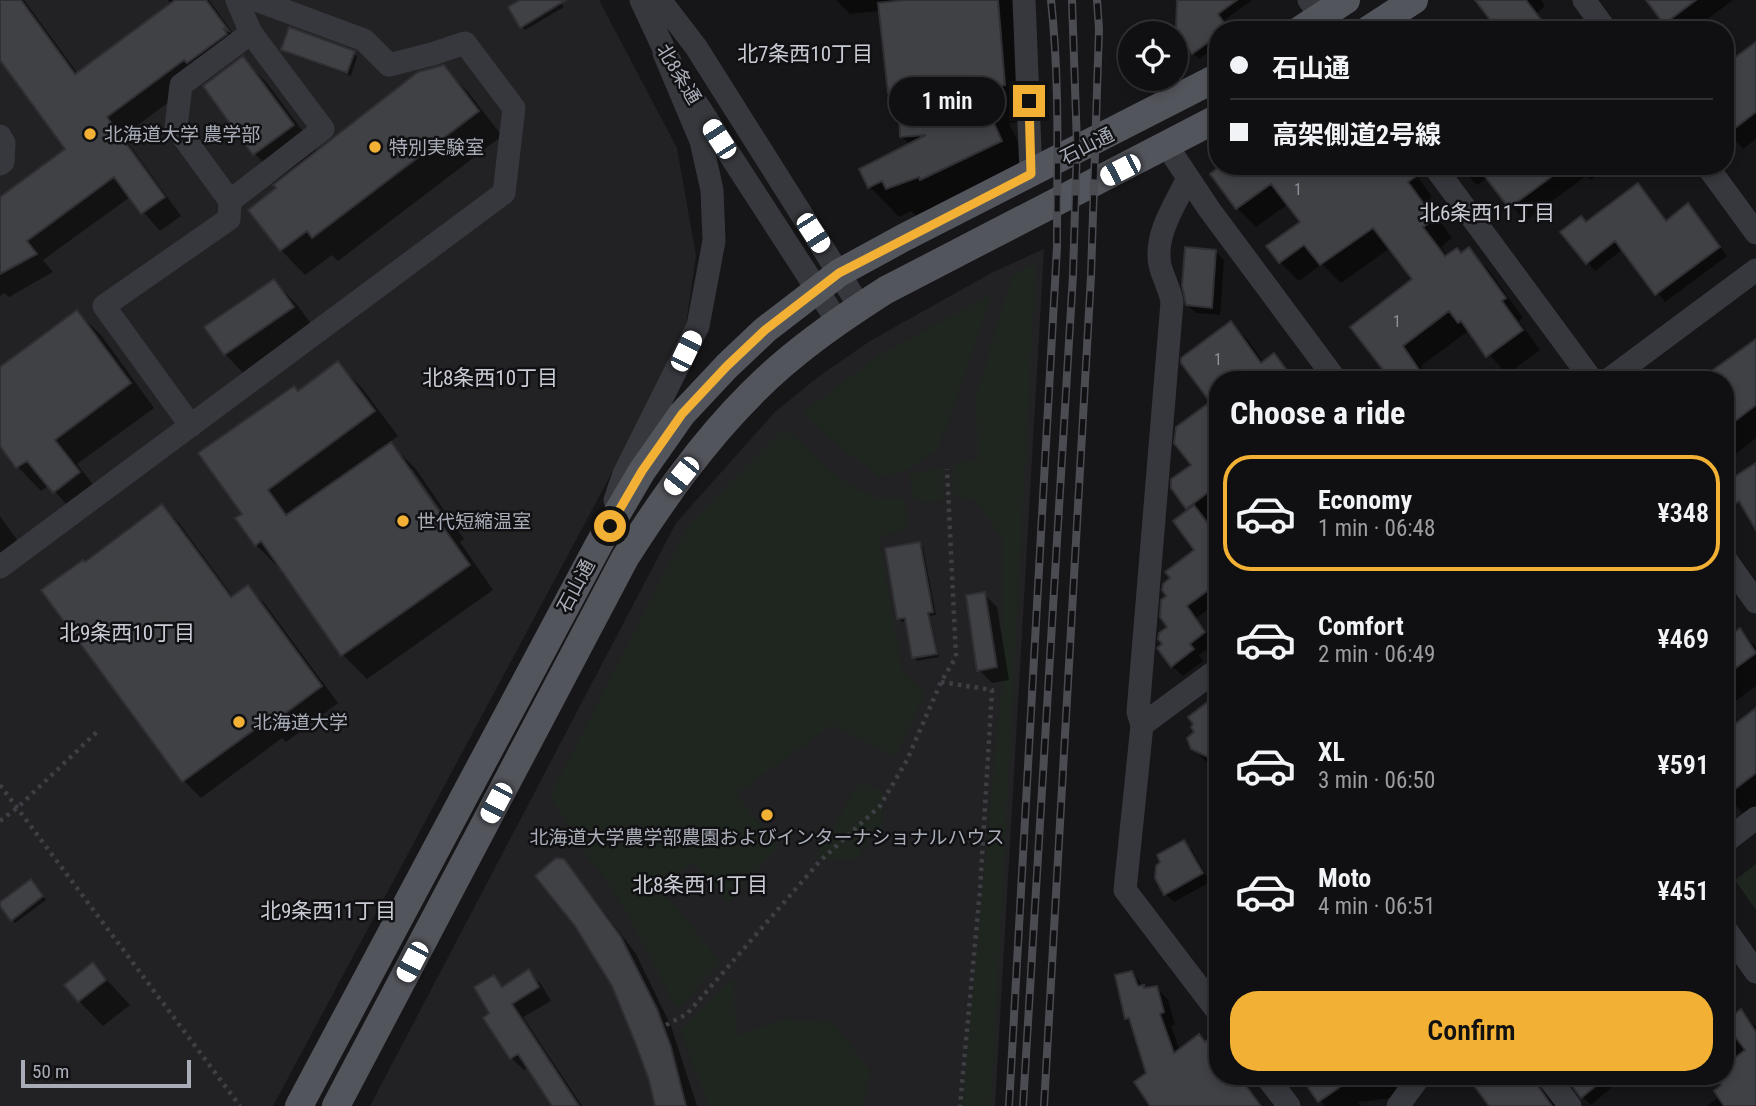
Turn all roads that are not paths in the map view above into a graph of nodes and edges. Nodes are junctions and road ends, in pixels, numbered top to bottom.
1 (237, 0) edge
2 (256, 0) edge
3 (641, 0) edge
4 (660, 0) edge
5 (1024, 0) edge
6 (1346, 0) edge
7 (1414, 0) edge
8 (1584, 0) edge
9 (1316, 19) edge
10 (1382, 21) edge
11 (1599, 21) edge
12 (251, 33) junction
13 (664, 53) junction
14 (1209, 82) edge
15 (1209, 123) edge
16 (0, 136) edge
17 (1167, 146) junction
18 (0, 164) edge
19 (1031, 174) junction
20 (1441, 175) edge
21 (1714, 175) edge
22 (1188, 178) junction
23 (230, 201) junction
24 (1756, 233) edge
25 (1756, 270) edge
26 (839, 273) junction
27 (817, 290) junction
28 (849, 314) junction
29 (1329, 371) edge
30 (1585, 371) edge
31 (1620, 371) edge
32 (191, 426) junction
33 (599, 544) junction
34 (0, 567) edge
35 (1734, 572) edge
36 (1756, 602) edge
37 (1209, 676) edge
38 (1142, 725) junction
39 (1756, 818) edge
40 (1734, 835) edge
41 (1734, 941) edge
42 (1756, 972) edge
43 (1209, 1000) edge
44 (1273, 1085) edge
45 (1413, 1085) edge
46 (1555, 1085) edge
47 (299, 1106) edge
48 (336, 1106) edge
49 (1289, 1106) edge
50 (1398, 1106) edge
51 (1570, 1106) edge

1 - 12 street
2 - 32 street
3 - 13 street, 北8条通
4 - 26 street, 北8条通
5 - 19 street
6 - 9 main road
7 - 10 main road
8 - 11 street
12 - 23 street
12 - 23 street
13 - 27 street, 北8条通
13 - 33 street
14 - 19 main road, 石山通
15 - 17 main road, 石山通
16 - 18 street
17 - 22 street
17 - 28 main road, 石山通
19 - 26 main road, 石山通
20 - 30 street
21 - 24 street
22 - 29 street
22 - 38 street
23 - 32 street
25 - 31 street
26 - 27 main road, 石山通
26 - 28 street, 北8条通
27 - 28 street, 北8条通
27 - 33 main road, 石山通
28 - 48 main road, 石山通
32 - 34 street
33 - 47 main road, 石山通
35 - 36 street
37 - 38 street
38 - 43 street
39 - 40 street
41 - 42 street
44 - 49 street
45 - 50 street
46 - 51 street

